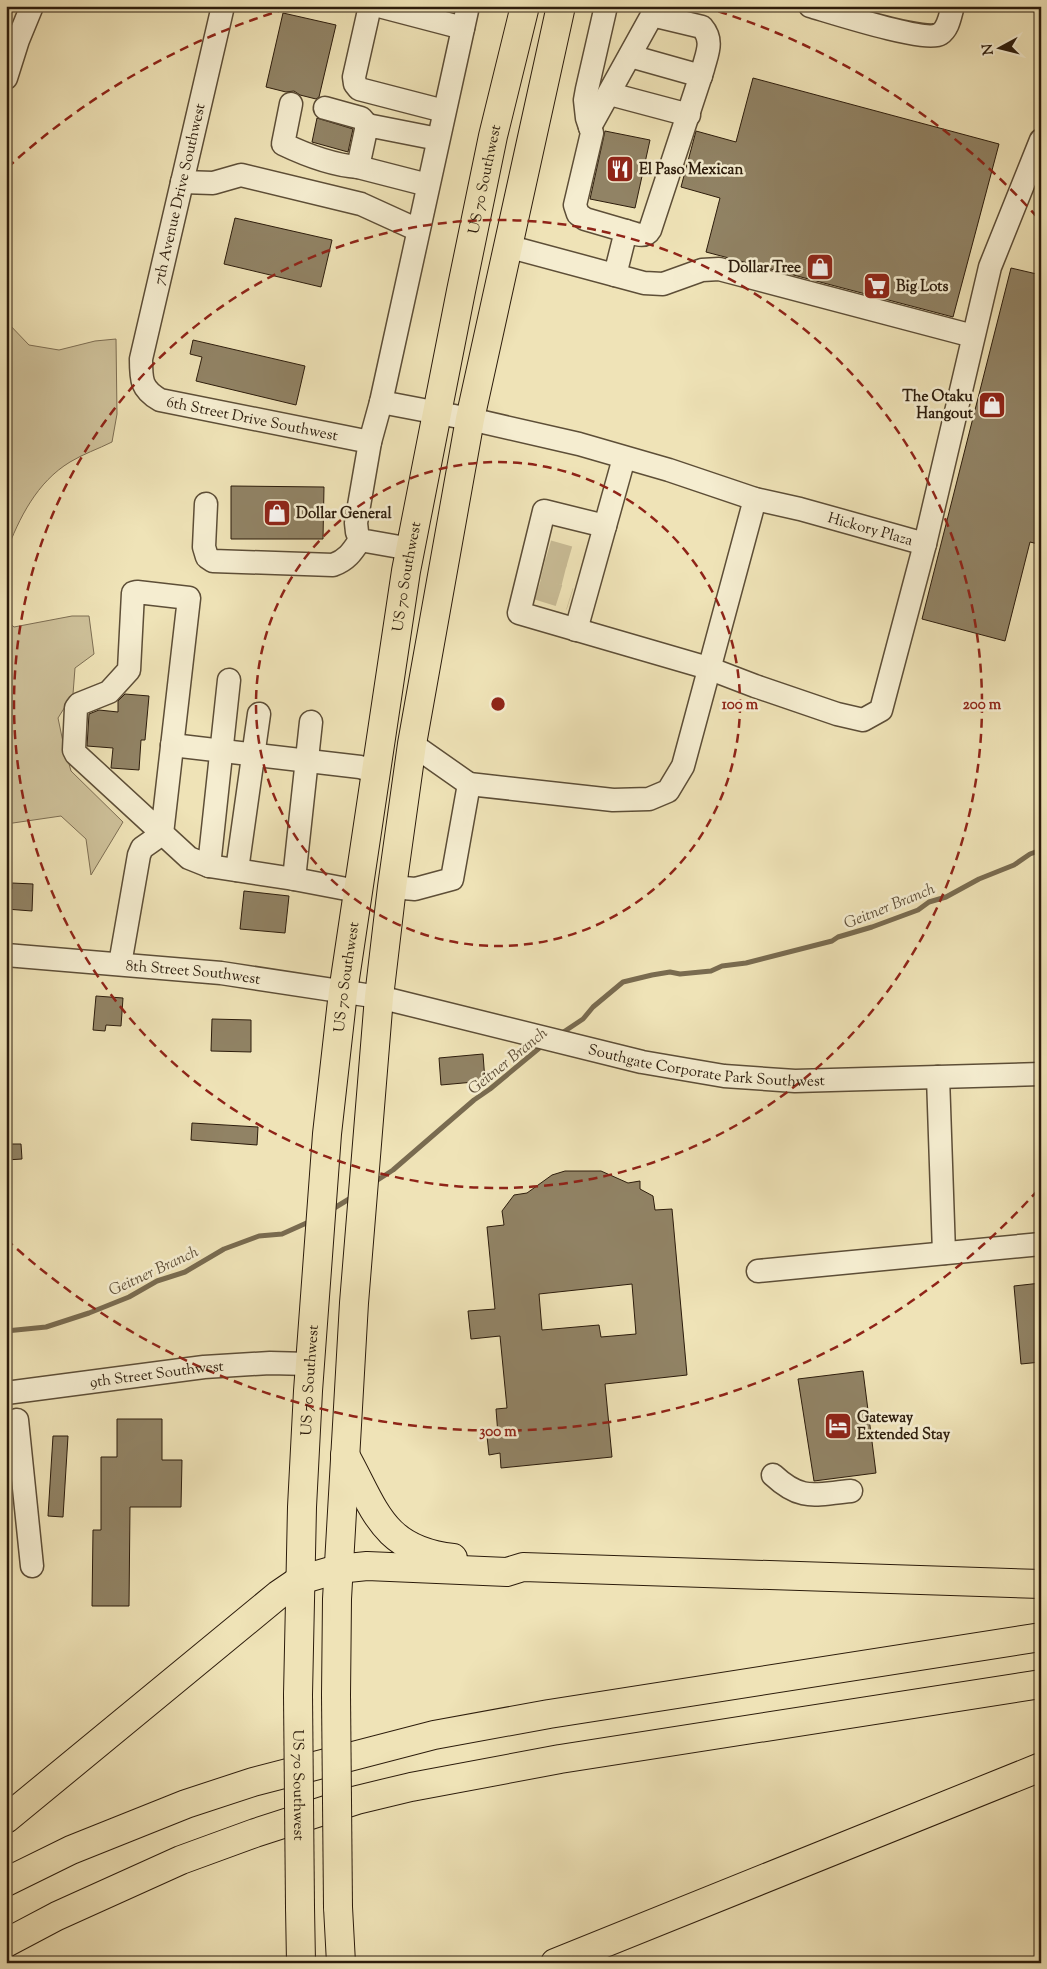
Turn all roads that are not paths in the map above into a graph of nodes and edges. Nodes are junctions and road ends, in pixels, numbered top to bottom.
1 (32, 6) edge
2 (223, 6) edge
3 (370, 6) edge
4 (379, 6) edge
5 (468, 6) edge
6 (525, 6) edge
7 (561, 6) edge
8 (606, 6) edge
9 (810, 6) edge
10 (953, 6) edge
11 (463, 28) junction
12 (630, 56) junction
13 (701, 76) junction
14 (6, 78) edge
15 (610, 94) junction
16 (291, 104) dead end
17 (325, 108) dead end
18 (444, 111) junction
19 (689, 115) junction
20 (367, 125) junction
21 (590, 127) junction
22 (438, 139) junction
23 (1041, 140) edge
24 (358, 167) junction
25 (182, 182) junction
26 (428, 185) junction
27 (418, 230) junction
28 (626, 231) junction
29 (507, 246) junction
30 (615, 275) junction
31 (973, 336) junction
32 (142, 383) joint
33 (381, 402) junction
34 (437, 412) junction
35 (470, 419) junction
36 (370, 442) junction
37 (624, 458) junction
38 (755, 499) junction
39 (206, 504) dead end
40 (605, 526) junction
41 (360, 540) junction
42 (925, 544) junction
43 (411, 549) junction
44 (576, 630) junction
45 (708, 668) junction
46 (229, 680) dead end
47 (259, 714) dead end
48 (311, 722) dead end
49 (412, 744) junction
50 (172, 745) junction
51 (221, 751) junction
52 (254, 755) junction
53 (307, 761) junction
54 (376, 772) junction
55 (469, 784) junction
56 (162, 834) junction
57 (209, 866) junction
58 (237, 870) junction
59 (294, 879) junction
60 (392, 887) junction
61 (358, 891) junction
62 (6, 956) edge
63 (120, 964) junction
64 (343, 992) junction
65 (379, 997) junction
66 (1041, 1074) edge
67 (938, 1077) junction
68 (1041, 1244) edge
69 (944, 1253) junction
70 (758, 1271) dead end
71 (309, 1364) junction
72 (15, 1392) edge
73 (11, 1424) edge
74 (345, 1455) junction
75 (773, 1475) dead end
76 (851, 1491) dead end
77 (32, 1566) dead end
78 (523, 1567) junction
79 (338, 1569) junction
80 (300, 1580) junction
81 (1041, 1584) edge
82 (1041, 1637) edge
83 (1041, 1684) edge
84 (1041, 1767) edge
85 (6, 1819) edge
86 (6, 1882) edge
87 (6, 1943) edge
88 (301, 1963) edge
89 (341, 1963) edge
90 (556, 1963) edge

1 - 14 street
2 - 25 street, 7th Avenue Drive Southwest
3 - 18 street
4 - 11 street
5 - 11 street
6 - 34 main road, US 70 Southwest
7 - 29 main road
8 - 21 street
9 - 10 street
11 - 18 street
12 - 13 street
12 - 13 street
12 - 15 street
13 - 19 street
15 - 19 street
15 - 21 street
16 - 24 street
17 - 20 street
18 - 22 street
19 - 28 street
20 - 22 street
20 - 24 street
21 - 28 street
22 - 26 street
23 - 31 street, Hickory Plaza
24 - 26 street
25 - 27 street
25 - 32 street, 7th Avenue Drive Southwest
26 - 27 street
27 - 33 street
28 - 30 street
29 - 30 street
29 - 35 main road
30 - 31 street
31 - 42 street, Hickory Plaza
32 - 36 street, 6th Street Drive Southwest
33 - 34 street, Hickory Plaza
33 - 36 street
34 - 35 street, Hickory Plaza
34 - 43 main road, US 70 Southwest
35 - 37 street, Hickory Plaza
35 - 49 main road
36 - 41 street
37 - 38 street, Hickory Plaza
37 - 40 street
38 - 42 street, Hickory Plaza
38 - 45 street
39 - 41 street
40 - 44 street
40 - 44 street
41 - 43 street
42 - 45 street
43 - 54 main road, US 70 Southwest
44 - 45 street
45 - 55 street
46 - 51 street
47 - 52 street
48 - 53 street
49 - 55 street
49 - 60 main road
50 - 51 street
50 - 56 street
50 - 56 street
51 - 52 street
51 - 57 street
52 - 53 street
52 - 58 street
53 - 54 street
53 - 59 street
54 - 61 main road, US 70 Southwest
55 - 60 street
56 - 57 street
56 - 63 street
57 - 58 street
58 - 59 street
59 - 61 street
60 - 65 main road
61 - 64 main road, US 70 Southwest
62 - 63 street, 8th Street Southwest
63 - 64 street, 8th Street Southwest
64 - 65 street, 8th Street Southwest
64 - 71 main road, US 70 Southwest
65 - 67 street, Southgate Corporate Park Southwest
65 - 74 main road
66 - 67 street, Southgate Corporate Park Southwest
67 - 69 street
68 - 69 street
69 - 70 street
71 - 72 street, 9th Street Southwest
71 - 80 main road, US 70 Southwest
72 - 73 street
73 - 77 street
74 - 78 main road
74 - 79 main road
75 - 76 street
78 - 79 main road
78 - 81 main road
79 - 80 main road
79 - 89 main road, bridge
80 - 85 main road
80 - 88 main road, US 70 Southwest, bridge
82 - 86 main road
83 - 87 main road
84 - 90 main road

